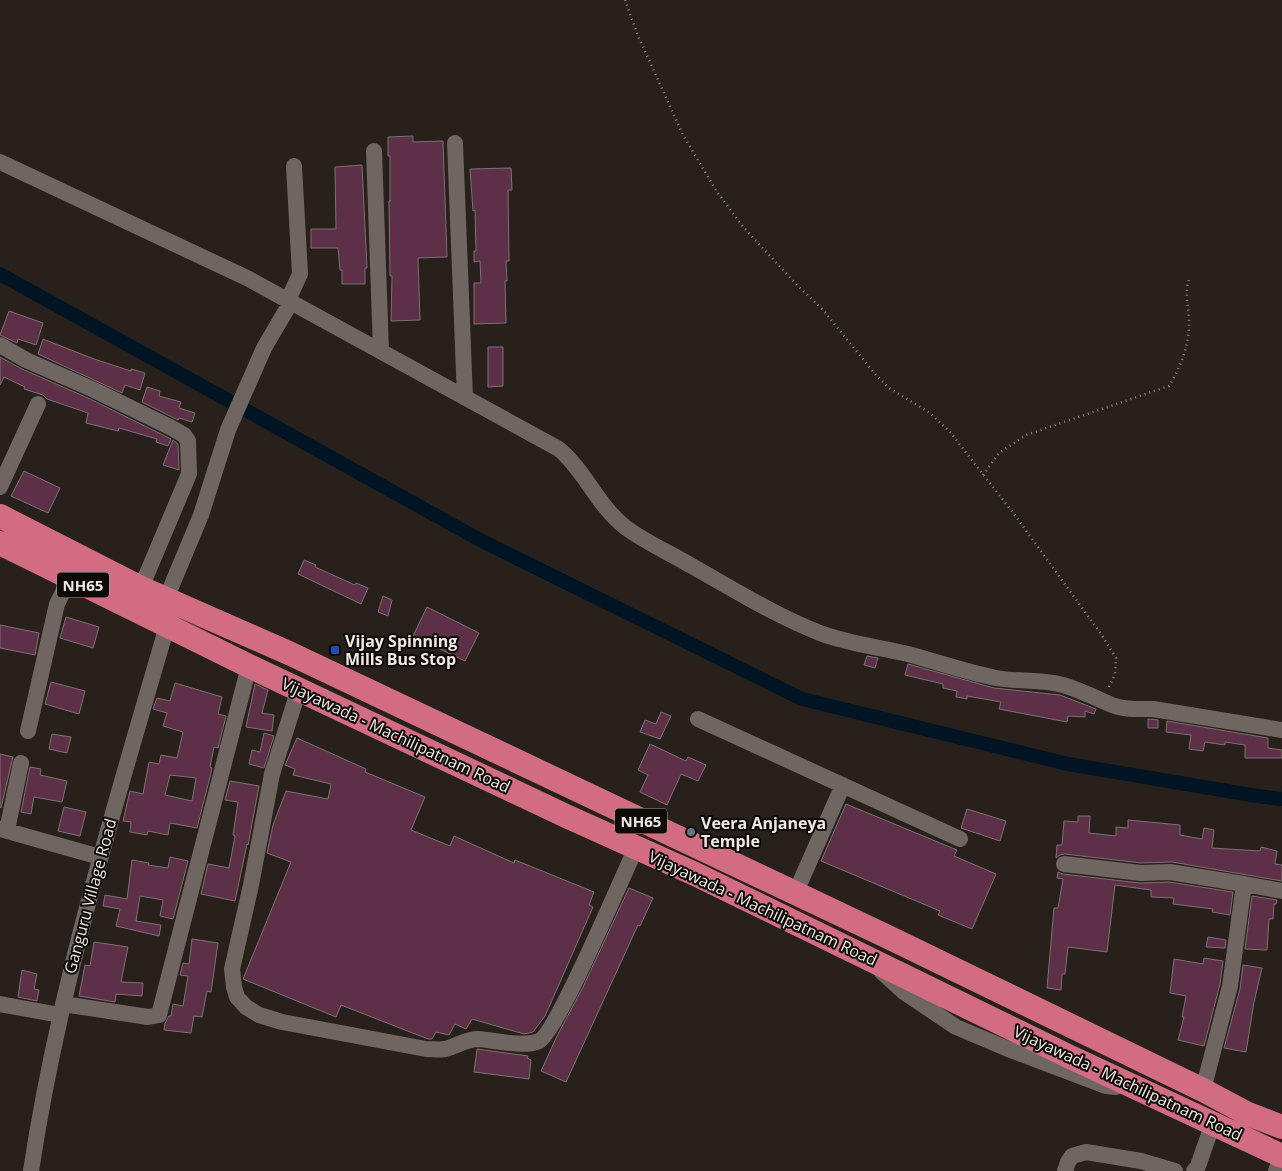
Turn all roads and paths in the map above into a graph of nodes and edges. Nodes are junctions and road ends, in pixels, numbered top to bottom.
1 (625, 0) edge
2 (455, 143) dead end
3 (374, 150) dead end
4 (0, 162) edge
5 (294, 166) dead end
6 (1190, 277) dead end
7 (289, 301) junction
8 (0, 345) edge
9 (381, 351) junction
10 (465, 398) junction
11 (38, 404) dead end
12 (982, 475) junction
13 (0, 487) edge
14 (0, 516) edge
15 (0, 543) edge
16 (71, 579) junction
17 (141, 588) junction
18 (166, 599) junction
19 (167, 626) junction
20 (249, 666) junction
21 (299, 689) junction
22 (1104, 699) junction
23 (698, 719) dead end
24 (1282, 730) edge
25 (28, 731) dead end
26 (21, 763) dead end
27 (843, 786) junction
28 (3, 830) edge
29 (960, 840) dead end
30 (636, 848) junction
31 (100, 857) junction
32 (1064, 864) dead end
33 (1244, 884) junction
34 (1282, 891) edge
35 (795, 894) junction
36 (0, 1004) edge
37 (62, 1010) junction
38 (1203, 1090) junction
39 (1213, 1123) junction
40 (1275, 1137) edge
41 (31, 1171) edge
42 (1065, 1171) edge
43 (1175, 1171) edge
44 (1194, 1171) edge

1 - 12 path
2 - 10 street
3 - 9 street
4 - 7 street
5 - 7 street
6 - 12 path
7 - 9 street
7 - 18 street
8 - 17 street
9 - 10 street
10 - 22 street
11 - 13 street
12 - 22 path
14 - 17 highway, Vijayawada - Machilipatnam Road / NH65
15 - 16 highway, Vijayawada - Machilipatnam Road / NH65
16 - 19 highway, Vijayawada - Machilipatnam Road / NH65
16 - 25 street
17 - 18 highway, Vijayawada - Machilipatnam Road / NH65
18 - 35 highway, Vijayawada - Machilipatnam Road / NH65
19 - 20 highway, Vijayawada - Machilipatnam Road / NH65
19 - 31 street, Ganguru Village Road
20 - 21 highway, Vijayawada - Machilipatnam Road / NH65
20 - 37 street
21 - 30 highway, Vijayawada - Machilipatnam Road / NH65
21 - 30 street
22 - 24 street
23 - 27 street
26 - 28 street
27 - 29 street
27 - 35 street
28 - 31 street
30 - 39 highway, Vijayawada - Machilipatnam Road / NH65
31 - 37 street, Ganguru Village Road
32 - 33 street
33 - 34 street
33 - 38 street
35 - 38 highway, Vijayawada - Machilipatnam Road / NH65
36 - 37 street
37 - 41 street, Ganguru Village Road
38 - 40 highway, Vijayawada - Machilipatnam Road / NH65
39 - 40 highway, Vijayawada - Machilipatnam Road / NH65
39 - 44 street
42 - 43 street

